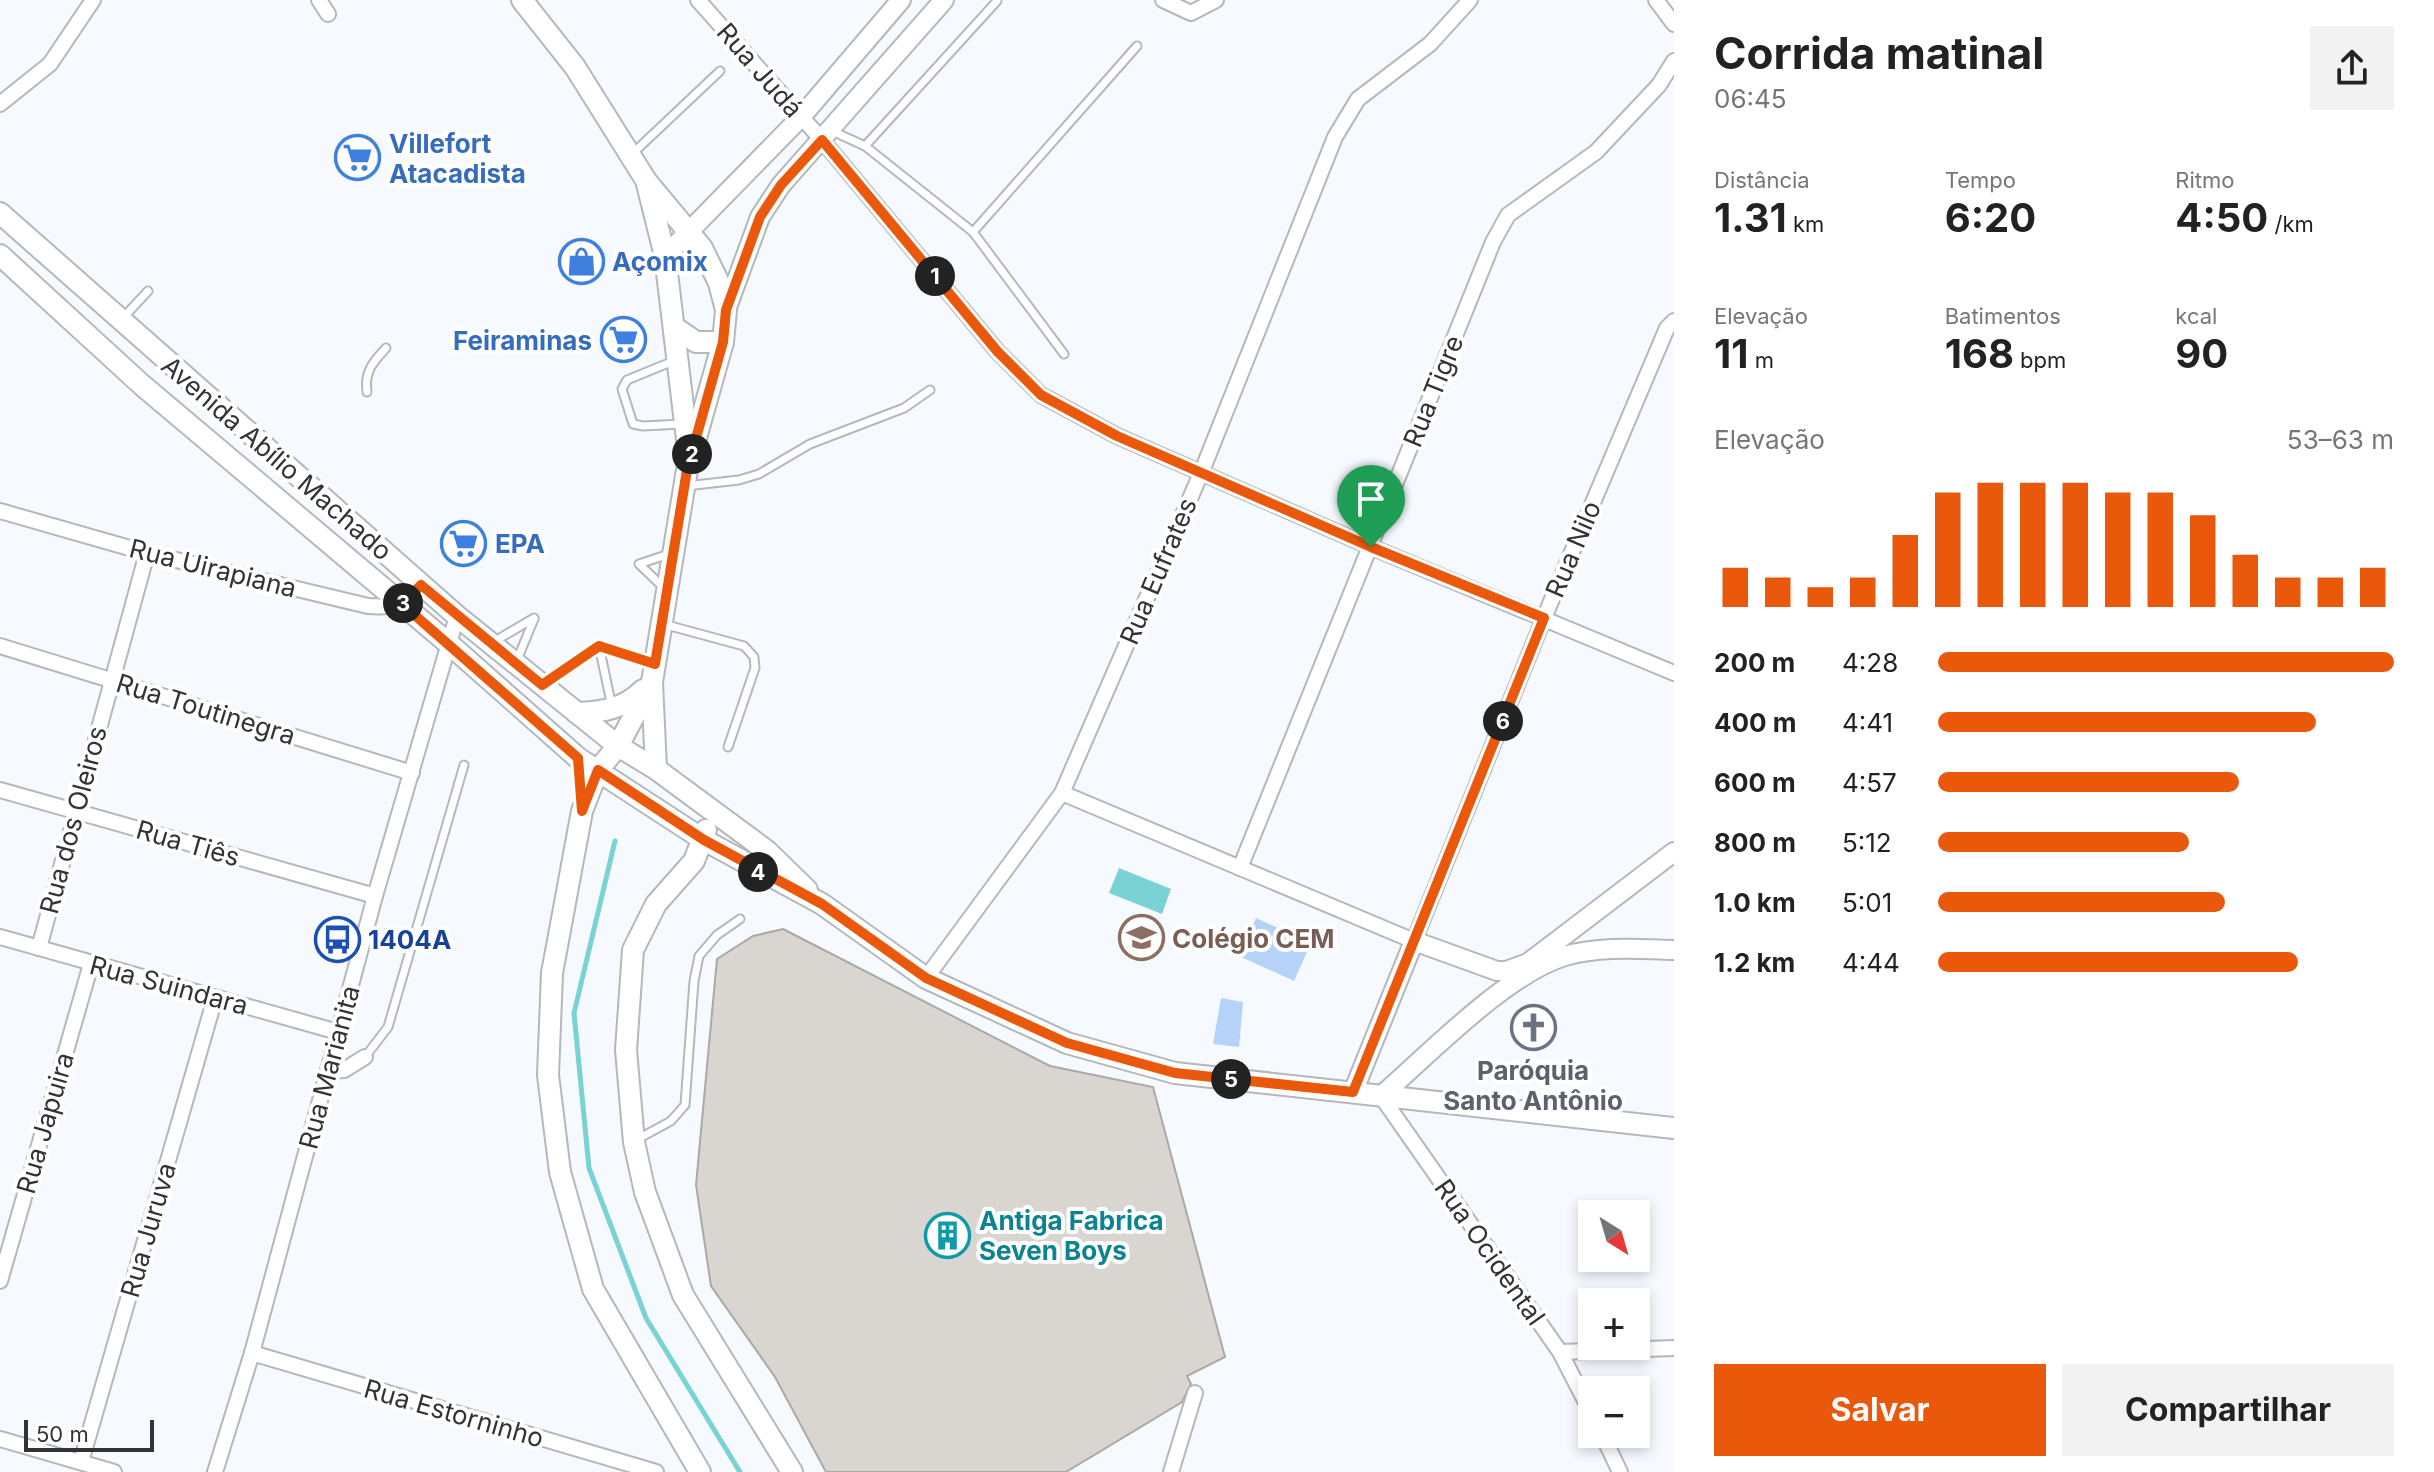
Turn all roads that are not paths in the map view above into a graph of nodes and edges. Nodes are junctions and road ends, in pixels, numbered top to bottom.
1 (93, 0) edge
2 (319, 0) edge
3 (522, 0) edge
4 (698, 0) edge
5 (901, 0) edge
6 (944, 0) edge
7 (1163, 0) edge
8 (1216, 0) edge
9 (1470, 0) edge
10 (1656, 0) edge
11 (997, 1) edge
12 (328, 14) dead end
13 (1674, 24) edge
14 (1137, 46) dead end
15 (1674, 61) edge
16 (720, 71) dead end
17 (0, 104) edge
18 (801, 117) junction
19 (826, 135) junction
20 (865, 146) junction
21 (630, 156) junction
22 (647, 182) junction
23 (0, 213) edge
24 (689, 230) junction
25 (973, 232) junction
26 (0, 255) edge
27 (665, 256) junction
28 (148, 291) dead end
29 (726, 310) junction
30 (120, 320) junction
31 (1674, 321) edge
32 (674, 327) junction
33 (723, 342) junction
34 (386, 348) dead end
35 (1064, 354) dead end
36 (678, 359) junction
37 (930, 390) dead end
38 (367, 392) dead end
39 (686, 424) junction
40 (689, 464) junction
41 (1202, 471) junction
42 (684, 486) junction
43 (0, 511) edge
44 (1371, 547) junction
45 (147, 553) junction
46 (671, 554) junction
47 (421, 585) junction
48 (666, 590) junction
49 (402, 604) junction
50 (457, 616) junction
51 (1544, 618) junction
52 (661, 623) junction
53 (491, 642) junction
54 (448, 643) junction
55 (0, 646) edge
56 (599, 646) junction
57 (516, 662) junction
58 (654, 673) junction
59 (1674, 673) edge
60 (111, 678) junction
61 (542, 685) junction
62 (612, 710) junction
63 (577, 713) junction
64 (618, 746) junction
65 (728, 747) dead end
66 (578, 758) junction
67 (464, 765) dead end
68 (656, 769) junction
69 (598, 770) junction
70 (412, 773) junction
71 (0, 790) edge
72 (1062, 793) junction
73 (698, 800) junction
74 (75, 811) junction
75 (582, 811) junction
76 (704, 840) junction
77 (1674, 852) edge
78 (1240, 868) junction
79 (375, 896) junction
80 (822, 904) junction
81 (740, 919) dead end
82 (0, 937) edge
83 (1414, 941) junction
84 (39, 948) junction
85 (1674, 950) edge
86 (91, 964) junction
87 (926, 978) junction
88 (215, 998) junction
89 (338, 1032) junction
90 (365, 1057) joint
91 (328, 1071) junction
92 (1353, 1092) junction
93 (1381, 1096) junction
94 (1674, 1128) edge
95 (634, 1142) junction
96 (0, 1281) edge
97 (1674, 1348) edge
98 (1560, 1352) junction
99 (252, 1353) junction
100 (1578, 1387) edge
101 (1195, 1393) dead end
102 (0, 1439) edge
103 (1609, 1448) edge
104 (81, 1462) junction
105 (114, 1472) edge
106 (215, 1472) edge
107 (656, 1472) edge
108 (700, 1472) edge
109 (792, 1472) edge
110 (1171, 1472) edge
111 (1620, 1472) edge

1 - 17 street
2 - 12 street
3 - 21 main road
4 - 18 street, Rua Judá
5 - 18 street
6 - 19 street
7 - 8 street
9 - 41 street, Rua Eufrates
10 - 13 street
11 - 20 lane
14 - 25 lane
15 - 44 street, Rua Tigre
16 - 21 lane
18 - 19 street, Rua Judá
18 - 24 street
19 - 20 lane
19 - 29 street
19 - 41 street, Rua Judá
20 - 25 lane
21 - 22 main road
22 - 24 main road
22 - 27 main road
23 - 30 main road, Avenida Abílio Machado
24 - 27 street
24 - 29 main road
25 - 35 lane
26 - 49 main road, Avenida Abílio Machado
27 - 32 main road
28 - 30 lane
29 - 33 main road
30 - 47 main road, Avenida Abílio Machado
31 - 51 street, Rua Nilo
32 - 33 main road
32 - 36 main road
33 - 40 main road
34 - 38 lane
36 - 39 main road
36 - 39 lane
37 - 42 lane
39 - 40 main road
40 - 42 main road
41 - 44 street, Rua Judá
41 - 72 street, Rua Eufrates
42 - 46 main road
43 - 45 street, Rua Uirapiana
44 - 51 street, Rua Judá
44 - 78 street, Rua Tigre
45 - 49 street, Rua Uirapiana
45 - 60 street, Rua dos Oleiros
46 - 48 main road
46 - 48 lane
47 - 49 street
47 - 50 main road, Avenida Abílio Machado
48 - 52 main road
49 - 54 main road, Avenida Abílio Machado
50 - 53 main road, Avenida Abílio Machado
50 - 54 street, Rua Marianita
51 - 59 street, Rua Judá
51 - 83 street, Rua Nilo
52 - 58 main road
52 - 65 lane
53 - 57 main road, Avenida Abílio Machado
53 - 57 lane
54 - 66 main road, Avenida Abílio Machado
54 - 70 street, Rua Marianita
55 - 60 street, Rua Toutinegra
56 - 58 lane
56 - 61 lane
56 - 62 lane
57 - 61 main road, Avenida Abílio Machado
58 - 62 main road
58 - 64 main road
58 - 68 main road
60 - 70 street, Rua Toutinegra
60 - 74 street, Rua dos Oleiros
61 - 63 main road, Avenida Abílio Machado
62 - 63 main road
63 - 64 main road, Avenida Abílio Machado
64 - 68 main road, Avenida Abílio Machado
64 - 69 main road
66 - 69 main road, Avenida Abílio Machado
66 - 75 main road
67 - 90 lane
68 - 73 main road, Avenida Abílio Machado
69 - 75 main road
69 - 76 main road, Avenida Abílio Machado
70 - 79 street, Rua Marianita
71 - 74 street, Rua Tiês
72 - 78 street
72 - 87 street, Rua Eufrates
73 - 76 main road
73 - 80 main road, Avenida Abílio Machado
74 - 79 street, Rua Tiês
74 - 84 street, Rua dos Oleiros
75 - 108 main road
76 - 80 main road, Avenida Abílio Machado
76 - 95 main road
77 - 83 street
78 - 83 street
79 - 89 street, Rua Marianita
80 - 87 main road, Avenida Abílio Machado
81 - 95 lane
82 - 84 street, Rua Suindara
83 - 92 street, Rua Nilo
84 - 86 street, Rua Suindara
85 - 93 street
86 - 88 street, Rua Suindara
86 - 96 street, Rua Japuira
87 - 92 main road, Avenida Abílio Machado
88 - 89 street, Rua Suindara
88 - 104 street, Rua Juruva
89 - 91 street, Rua Marianita
90 - 91 street
91 - 99 street, Rua Marianita
92 - 93 main road, Avenida Abílio Machado
93 - 94 main road, Avenida Abílio Machado
93 - 98 street, Rua Ocidental
95 - 109 main road
97 - 98 street
98 - 100 street, Rua Ocidental
99 - 106 street, Rua Marianita
99 - 107 street, Rua Estorninho
101 - 110 street
102 - 104 street
103 - 111 street
104 - 105 street

